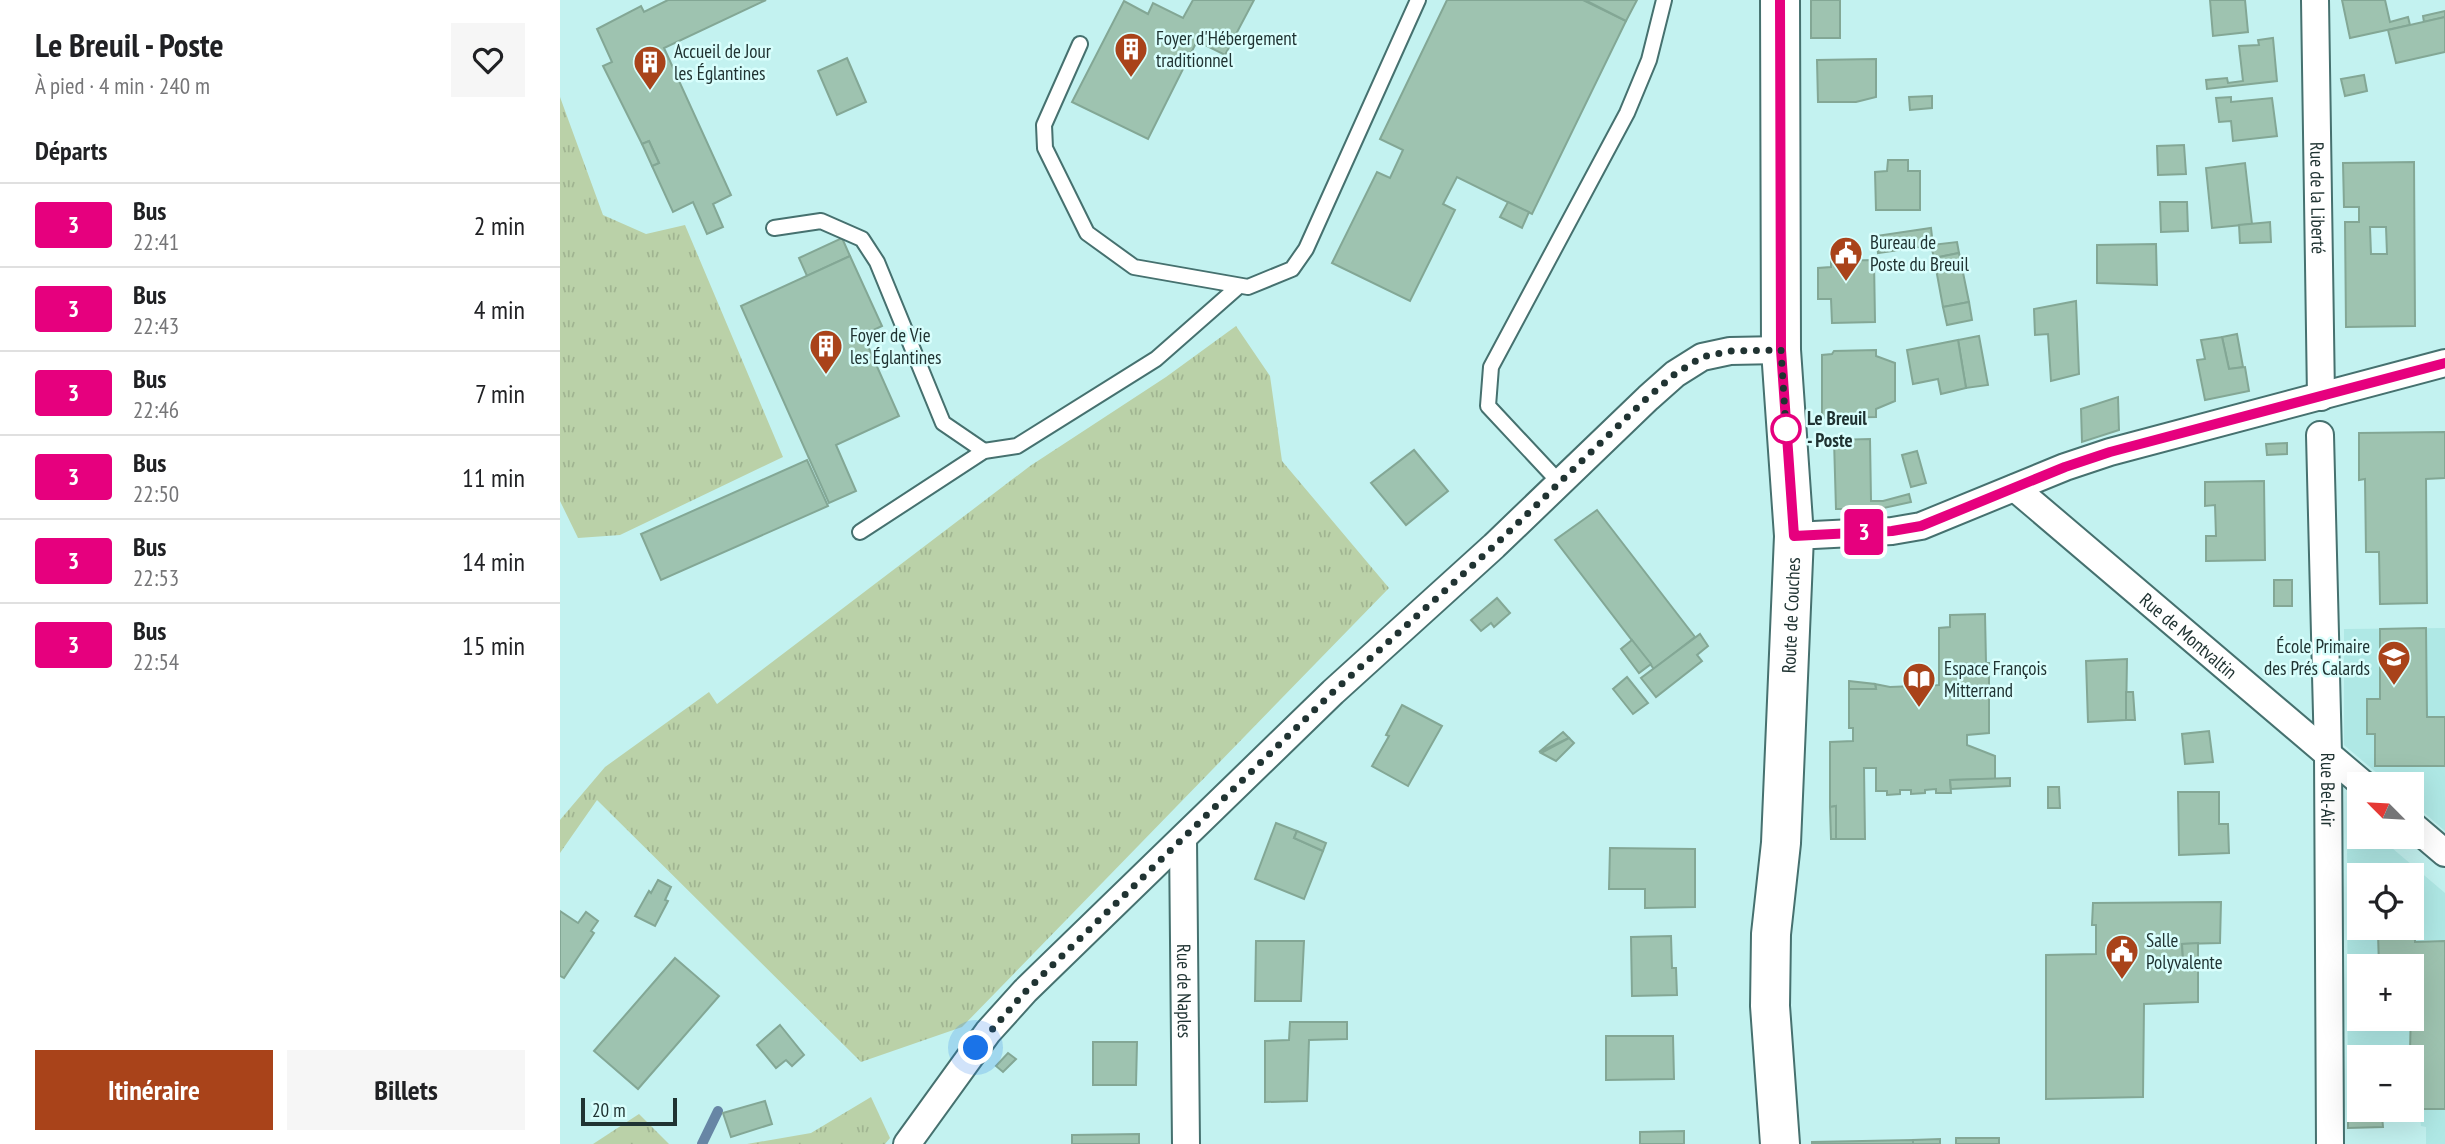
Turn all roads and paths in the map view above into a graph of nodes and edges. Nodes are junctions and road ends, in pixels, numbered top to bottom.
1 (1418, 0) edge
2 (1664, 0) edge
3 (1780, 0) edge
4 (2315, 0) edge
5 (1080, 44) dead end
6 (774, 228) dead end
7 (1239, 286) junction
8 (1781, 350) junction
9 (2445, 363) edge
10 (2321, 397) junction
11 (2320, 435) dead end
12 (984, 451) junction
13 (1560, 483) junction
14 (2015, 488) junction
15 (860, 532) dead end
16 (1794, 536) junction
17 (2328, 754) junction
18 (2349, 772) edge
19 (2424, 835) edge
20 (1183, 839) junction
21 (2445, 853) edge
22 (907, 1144) edge
23 (1186, 1144) edge
24 (1780, 1144) edge
25 (2330, 1144) edge

1 - 7 lane
2 - 13 lane
3 - 8 main road, Route de Couches
4 - 10 street, Rue de la Liberté
5 - 7 lane
6 - 12 lane
7 - 12 lane
8 - 13 street
8 - 16 main road, Route de Couches
9 - 10 street
10 - 14 street
11 - 17 street, Rue Bel-Air
12 - 15 lane
13 - 20 street
14 - 16 street
14 - 17 street, Rue de Montvaltin
16 - 24 main road, Route de Couches
17 - 18 street, Rue de Montvaltin
17 - 25 street, Rue Bel-Air
19 - 21 street
20 - 22 street
20 - 23 street, Rue de Naples

